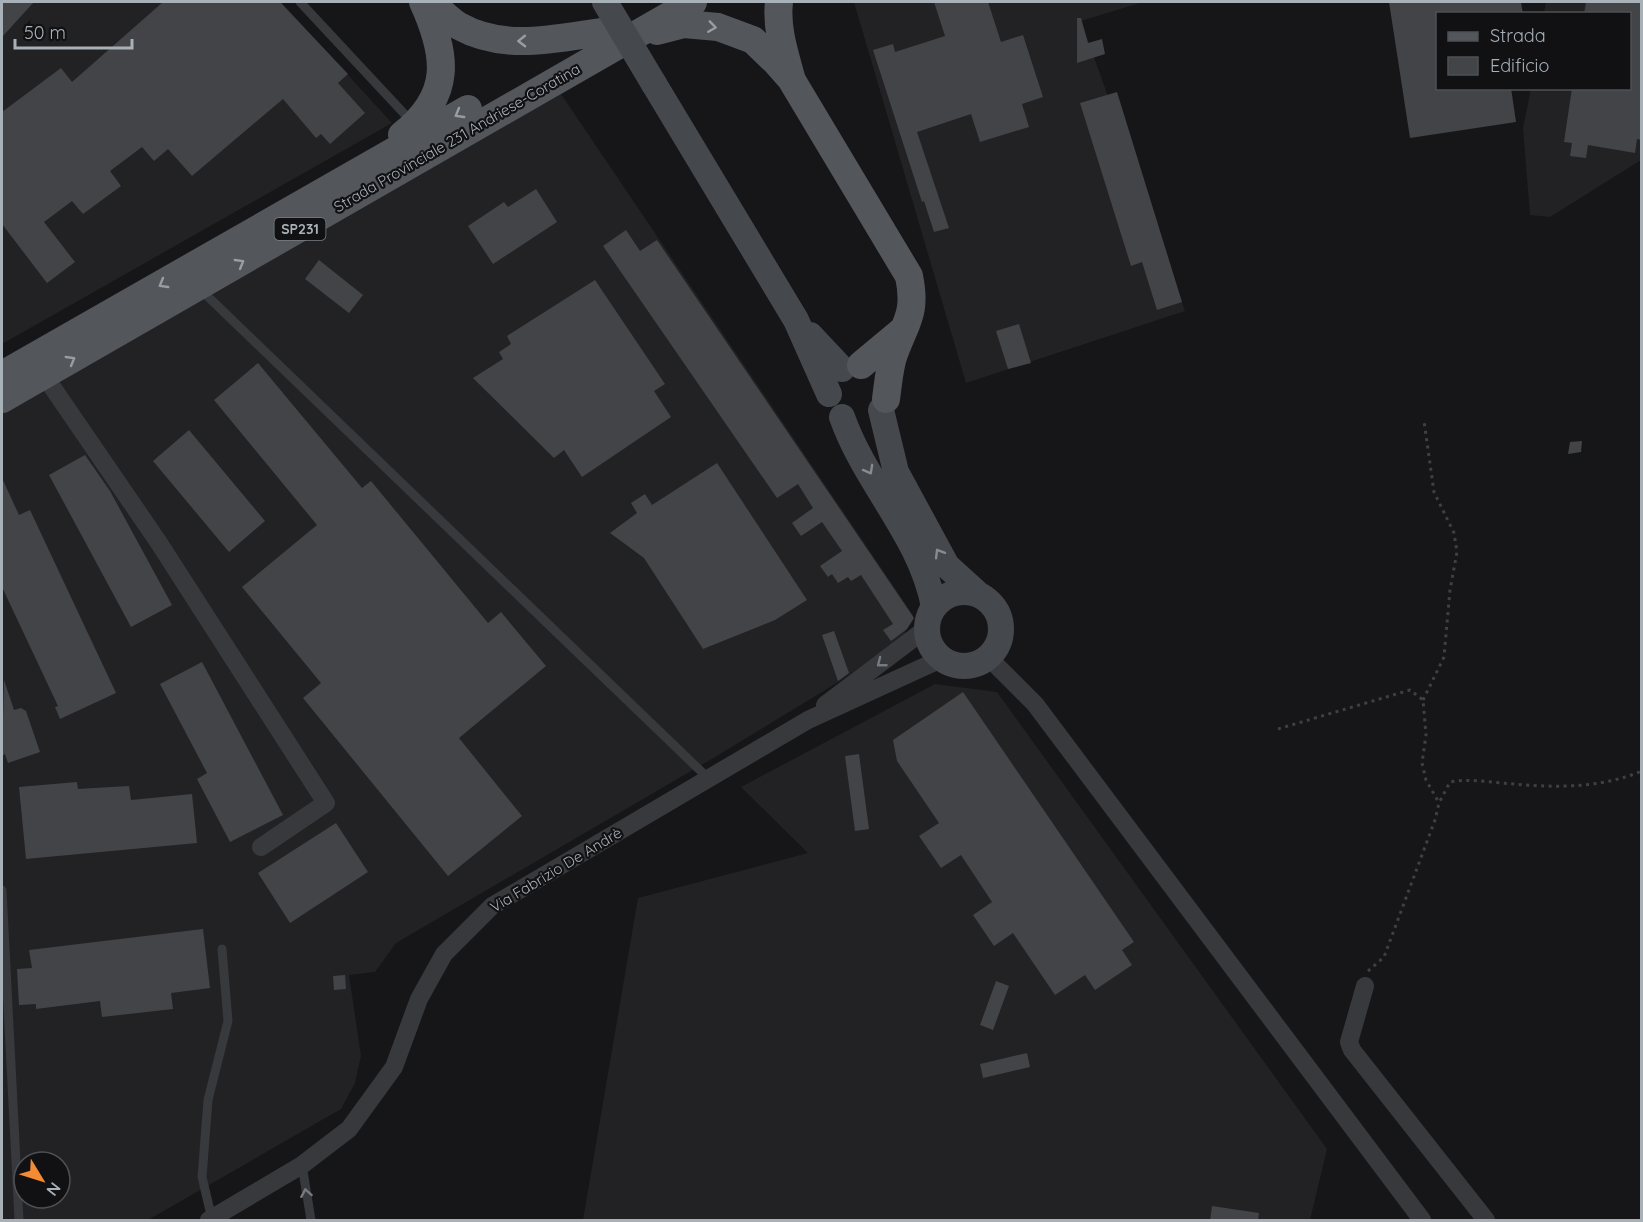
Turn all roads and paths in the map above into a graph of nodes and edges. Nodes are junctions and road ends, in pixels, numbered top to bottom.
1 (300, 2) edge
2 (423, 2) edge
3 (430, 2) edge
4 (605, 2) edge
5 (654, 2) edge
6 (693, 2) edge
7 (779, 2) edge
8 (599, 45) junction
9 (791, 79) junction
10 (415, 125) junction
11 (341, 182) junction
12 (198, 288) junction
13 (796, 320) junction
14 (904, 329) junction
15 (851, 367) junction
16 (2, 375) edge
17 (45, 375) junction
18 (829, 394) junction
19 (2, 399) edge
20 (884, 404) junction
21 (842, 417) junction
22 (1424, 422) dead end
23 (979, 595) junction
24 (931, 617) junction
25 (988, 658) junction
26 (941, 659) junction
27 (1423, 700) junction
28 (808, 720) junction
29 (1278, 729) dead end
30 (1641, 771) edge
31 (708, 778) junction
32 (1439, 803) junction
33 (261, 847) dead end
34 (2, 890) edge
35 (222, 949) dead end
36 (1365, 986) joint
37 (302, 1165) junction
38 (210, 1220) edge
39 (19, 1221) edge
40 (311, 1221) edge
41 (1422, 1221) edge
42 (1486, 1221) edge

1 - 10 lane
2 - 10 main road
8 -> 3 main road
4 - 13 main road, bridge
5 - 8 main road, Strada Provinciale 231 Andriese-Coratina / SP231
6 - 8 main road, Strada Provinciale 231 Andriese-Coratina / SP231
7 - 9 main road
8 -> 9 main road
8 -> 11 main road, Strada Provinciale 231 Andriese-Coratina / SP231
12 -> 8 main road, Strada Provinciale 231 Andriese-Coratina / SP231
9 - 14 main road
10 - 11 main road
11 -> 16 main road, Strada Provinciale 231 Andriese-Coratina / SP231
17 -> 12 main road, Strada Provinciale 231 Andriese-Coratina / SP231
12 - 31 lane
13 - 15 main road
13 - 18 main road
14 - 15 main road
14 - 20 main road
15 - 18 main road
15 - 20 main road
17 - 19 main road, Strada Provinciale 231 Andriese-Coratina / SP231
17 - 33 street
18 - 21 main road
20 - 21 main road
23 -> 20 main road
21 -> 24 main road
22 - 27 path
23 - 24 main road
23 - 25 main road
24 - 26 main road
24 -> 28 street
25 - 26 main road
25 - 41 street
26 - 28 street
27 - 29 path
27 - 32 path
28 - 31 street, Via Fabrizio De Andrè
30 - 32 path
31 - 37 street, Via Fabrizio De Andrè
32 - 36 path
34 - 39 lane
35 - 38 lane
36 - 42 street
37 - 38 street, Via Fabrizio De Andrè
40 -> 37 lane

